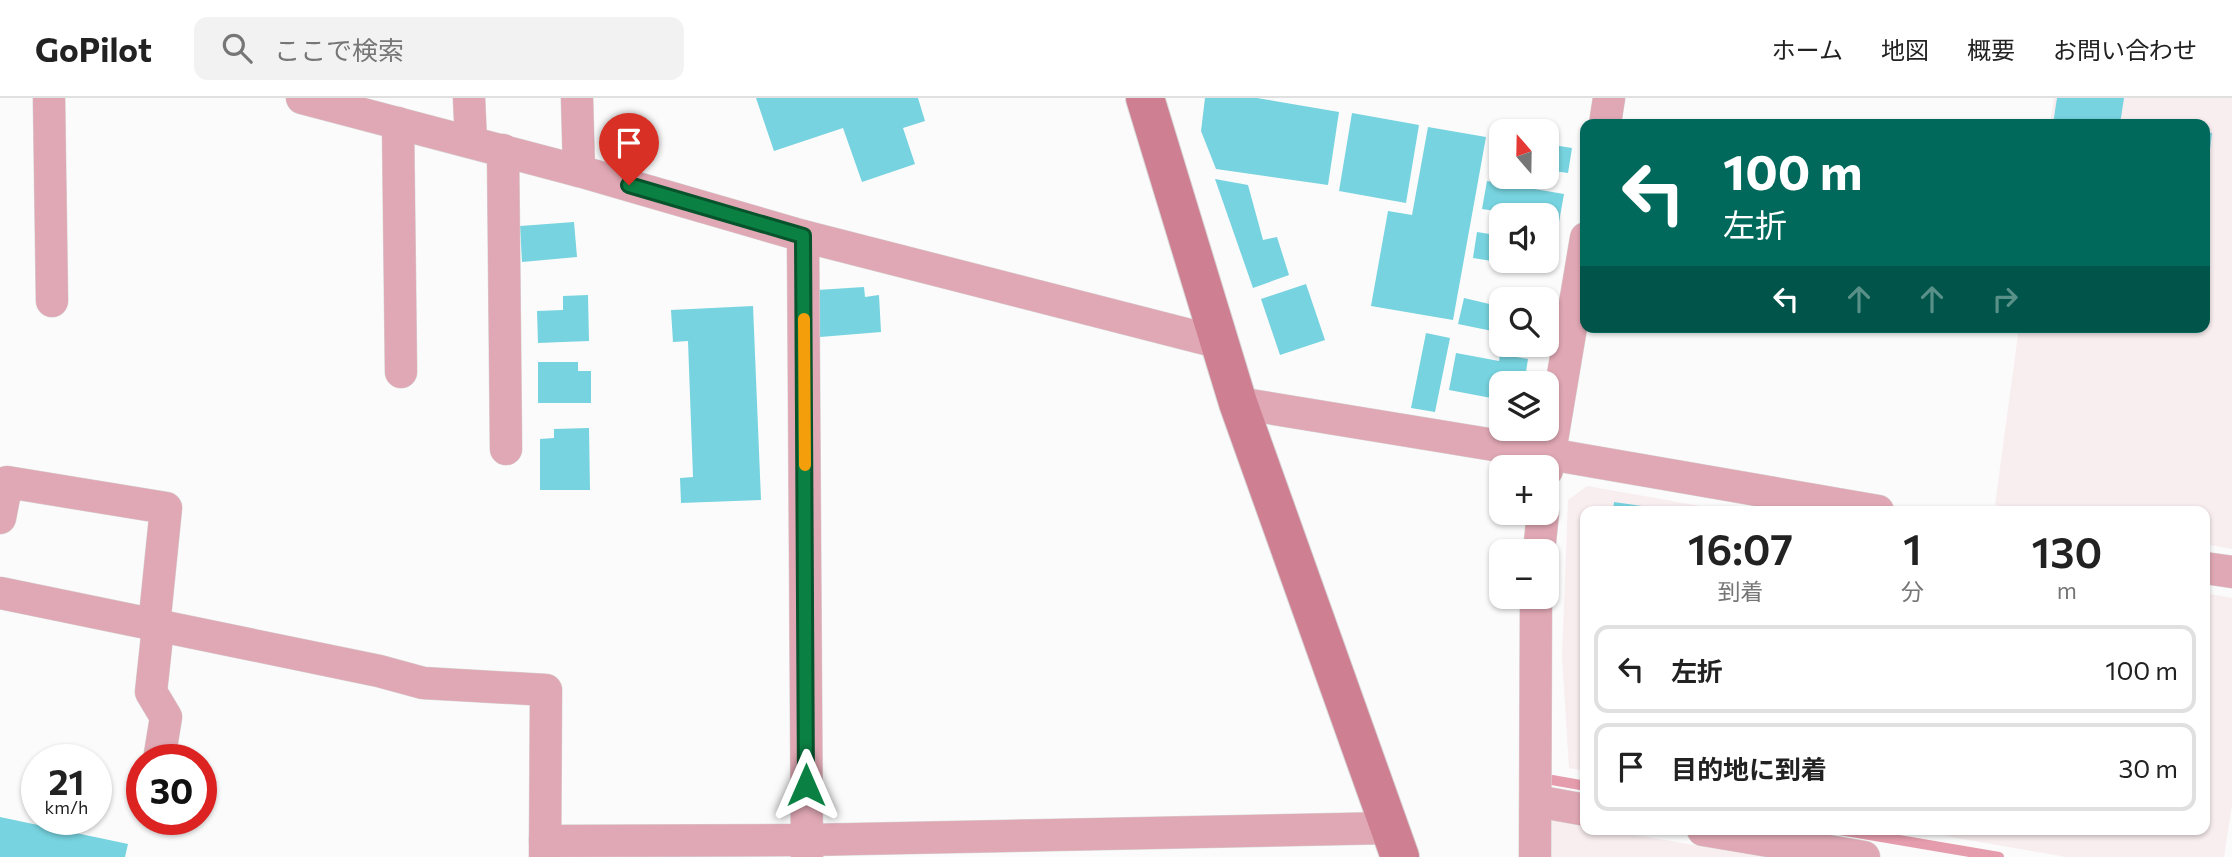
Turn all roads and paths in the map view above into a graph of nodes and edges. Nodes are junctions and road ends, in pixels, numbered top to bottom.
1 (49, 98) edge
2 (302, 98) edge
3 (469, 98) edge
4 (577, 98) edge
5 (1144, 98) edge
6 (1609, 98) edge
7 (1606, 119) edge
8 (398, 123) junction
9 (471, 142) junction
10 (503, 150) junction
11 (579, 171) junction
12 (803, 236) junction
13 (1580, 273) edge
14 (52, 301) dead end
15 (1217, 342) junction
16 (401, 372) dead end
17 (1238, 403) junction
18 (506, 449) dead end
19 (1511, 455) edge
20 (1549, 455) edge
21 (1559, 464) edge
22 (1844, 506) edge
23 (0, 518) edge
24 (2210, 569) edge
25 (2232, 572) edge
26 (0, 593) edge
27 (1536, 609) edge
28 (156, 626) junction
29 (162, 744) edge
30 (1536, 801) junction
31 (1580, 809) edge
32 (1733, 835) edge
33 (1395, 843) edge
34 (1116, 846) edge
35 (545, 849) edge
36 (807, 849) edge
37 (1535, 857) edge
38 (1864, 857) edge

1 - 14 street
2 - 8 street
3 - 9 street
4 - 11 street
5 - 15 street
6 - 7 street
8 - 9 street
8 - 16 street
9 - 10 street
10 - 11 street
10 - 18 street
11 - 12 street
12 - 15 street
12 - 36 street
13 - 20 street
15 - 17 street
17 - 19 street
17 - 33 street
21 - 22 street
23 - 28 street
24 - 25 street
26 - 28 street
27 - 30 street
28 - 29 street
28 - 35 street
30 - 31 street
30 - 37 street
32 - 38 street
33 - 34 street
34 - 36 street
35 - 36 street

